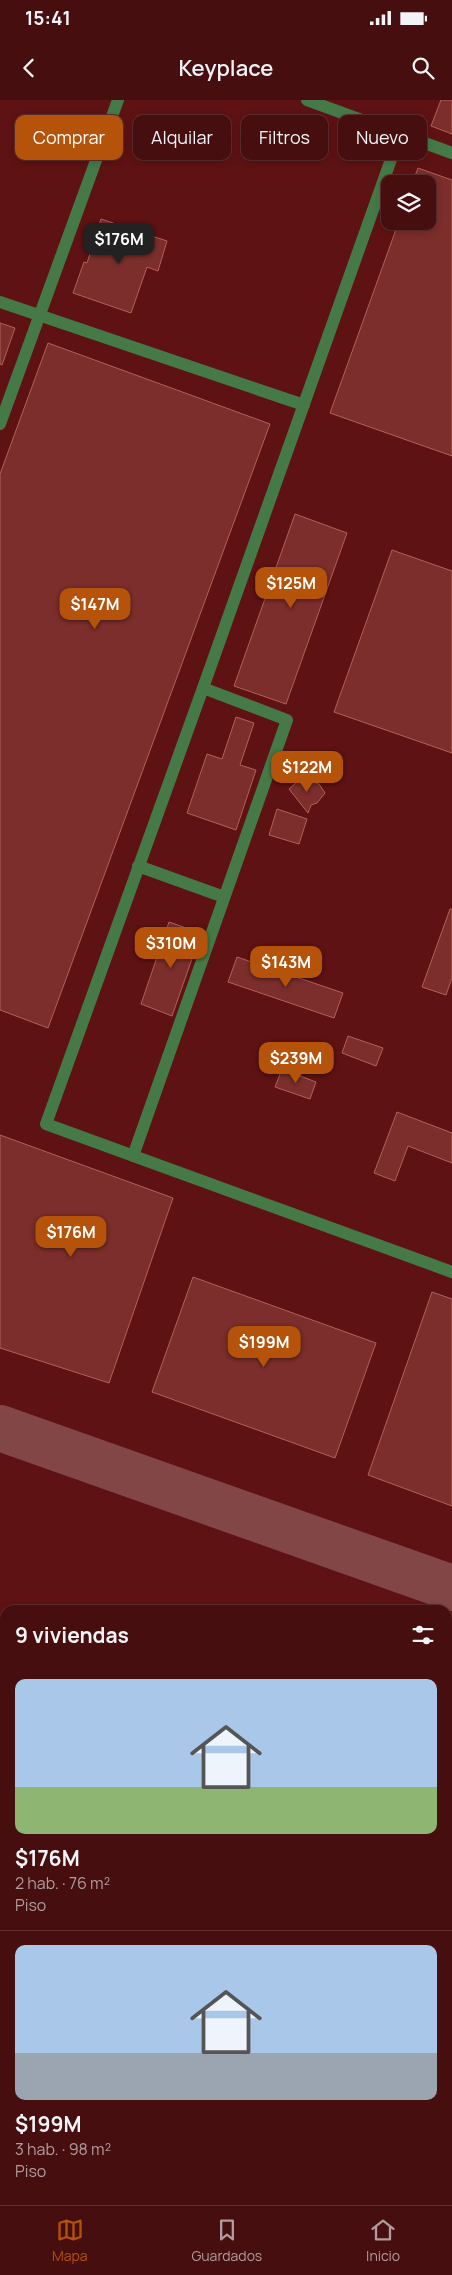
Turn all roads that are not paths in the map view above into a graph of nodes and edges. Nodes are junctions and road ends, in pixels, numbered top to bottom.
1 (118, 100) edge
2 (307, 100) edge
3 (348, 115) edge
4 (427, 144) edge
5 (452, 153) edge
6 (391, 160) edge
7 (0, 302) edge
8 (38, 315) junction
9 (304, 405) junction
10 (0, 424) edge
11 (202, 688) junction
12 (138, 866) junction
13 (224, 897) junction
14 (133, 1156) junction
15 (452, 1272) edge

1 - 8 lane
2 - 3 lane
4 - 5 lane
6 - 9 lane
7 - 8 lane
8 - 9 lane
8 - 10 lane
9 - 11 lane
11 - 12 lane
11 - 13 lane
12 - 13 lane
12 - 14 lane
13 - 14 lane
14 - 15 lane

